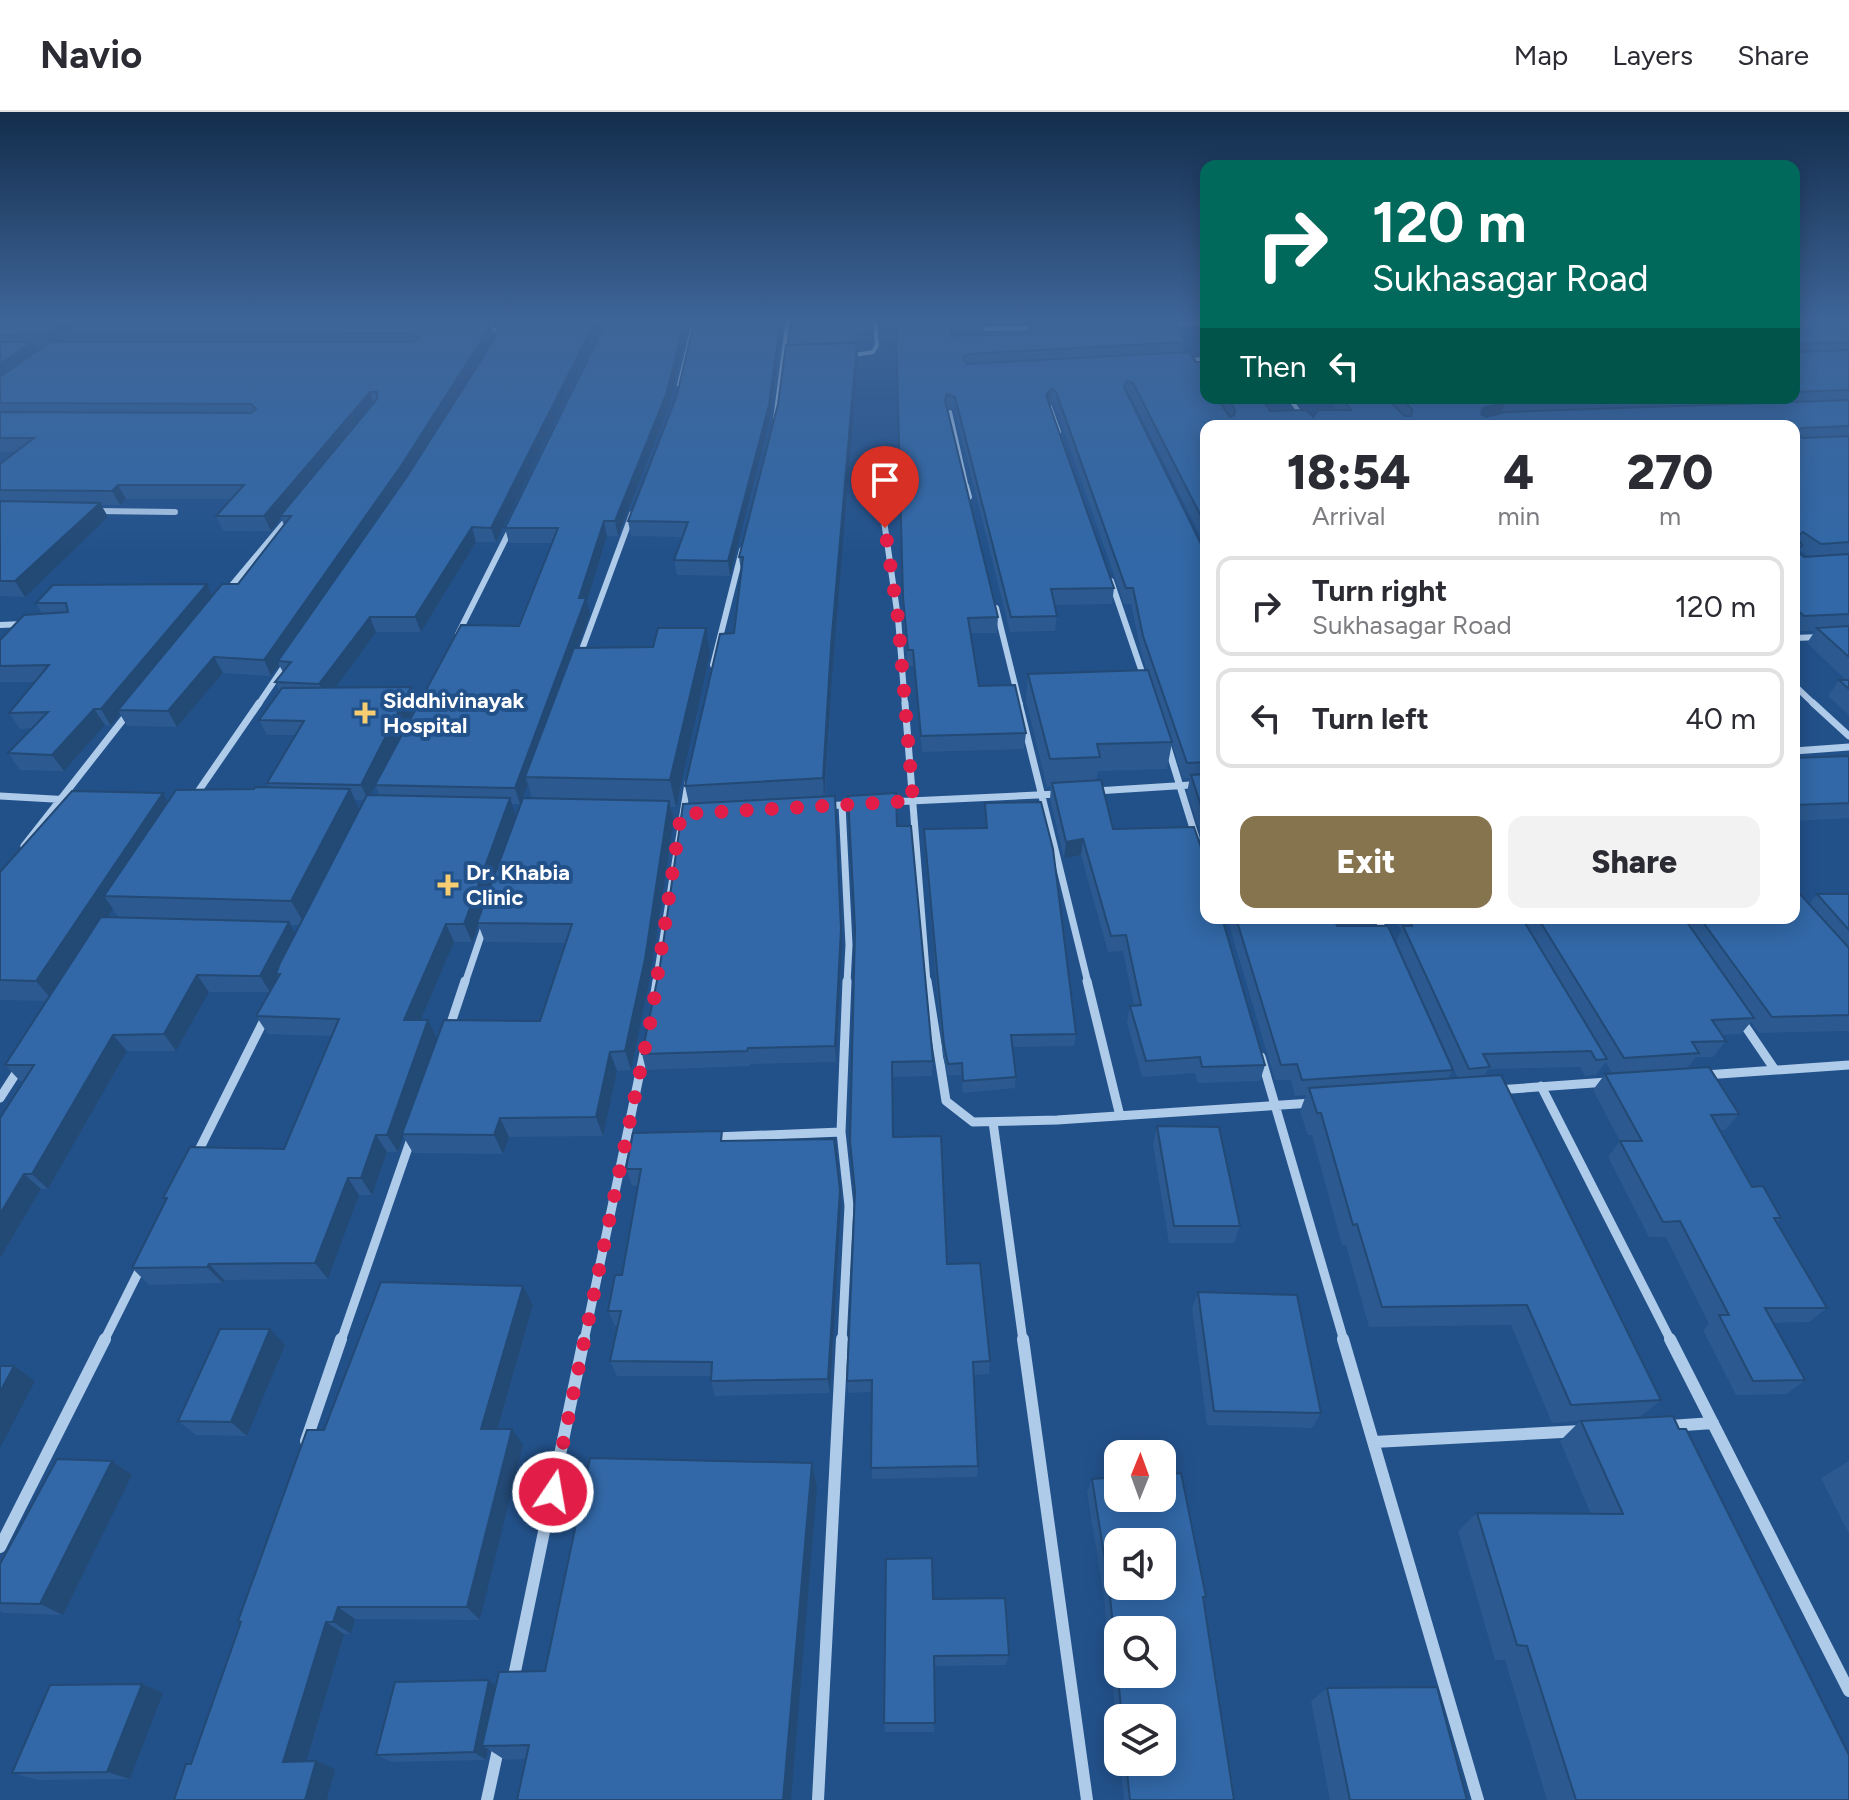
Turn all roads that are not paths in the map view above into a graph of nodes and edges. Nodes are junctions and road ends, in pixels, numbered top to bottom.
1 (777, 397) edge
2 (1050, 407) edge
3 (950, 412) edge
4 (771, 435) edge
5 (1060, 436) edge
6 (877, 468) dead end
7 (971, 506) edge
8 (95, 511) edge
9 (633, 511) edge
10 (175, 512) dead end
11 (291, 514) edge
12 (514, 521) edge
13 (744, 540) edge
14 (1106, 567) edge
15 (223, 596) edge
16 (993, 597) edge
17 (29, 624) edge
18 (0, 625) edge
19 (1835, 636) edge
20 (1800, 638) edge
21 (454, 643) edge
22 (289, 659) edge
23 (578, 661) edge
24 (710, 676) edge
25 (1146, 684) edge
26 (1800, 691) edge
27 (136, 704) edge
28 (1849, 736) edge
29 (1166, 742) edge
30 (1849, 747) edge
31 (1800, 751) edge
32 (691, 768) edge
33 (1200, 784) edge
34 (1181, 786) junction
35 (1088, 792) edge
36 (1072, 793) edge
37 (1042, 795) junction
38 (0, 796) edge
39 (58, 800) junction
40 (87, 801) edge
41 (913, 801) junction
42 (205, 803) edge
43 (871, 803) edge
44 (885, 803) edge
45 (842, 805) junction
46 (813, 807) edge
47 (696, 813) edge
48 (665, 814) edge
49 (681, 814) junction
50 (1198, 842) edge
51 (17, 856) edge
52 (488, 917) edge
53 (1381, 924) edge
54 (1391, 947) edge
55 (274, 1001) edge
56 (1731, 1007) edge
57 (652, 1014) edge
58 (649, 1030) edge
59 (446, 1037) edge
60 (1259, 1047) edge
61 (25, 1059) edge
62 (1849, 1065) edge
63 (1600, 1068) edge
64 (1775, 1070) junction
65 (1700, 1075) edge
66 (1624, 1081) edge
67 (1609, 1082) junction
68 (1541, 1086) junction
69 (1485, 1091) edge
70 (0, 1098) edge
71 (1321, 1102) edge
72 (1276, 1105) junction
73 (1120, 1116) junction
74 (993, 1122) junction
75 (415, 1128) edge
76 (841, 1132) junction
77 (699, 1137) edge
78 (626, 1139) junction
79 (641, 1139) edge
80 (188, 1171) edge
81 (147, 1255) edge
82 (1713, 1423) junction
83 (1651, 1427) edge
84 (1589, 1430) edge
85 (1374, 1442) junction
86 (300, 1457) edge
87 (0, 1547) edge
88 (1849, 1691) edge
89 (510, 1692) edge
90 (501, 1738) edge
91 (487, 1800) edge
92 (818, 1800) edge
93 (1087, 1800) edge
94 (1478, 1800) edge

1 - 4 street
2 - 5 street
3 - 7 street
6 - 41 street
8 - 10 street
9 - 23 street
11 - 15 street
12 - 21 street
13 - 24 street
14 - 25 street
16 - 37 street
17 - 18 street
19 - 20 street
22 - 42 street
26 - 28 street
27 - 39 street
29 - 34 street
30 - 31 street
32 - 49 street
33 - 34 street
34 - 35 street
34 - 50 street
36 - 37 street
37 - 41 street
37 - 73 street
38 - 39 street
39 - 40 street
39 - 51 street
41 - 44 street
41 - 74 street
43 - 45 street
45 - 46 street
45 - 76 street
47 - 49 street
48 - 49 street
49 - 57 street
52 - 59 street
53 - 54 street
55 - 80 street
56 - 64 street
58 - 78 street
60 - 72 street
61 - 70 street
62 - 64 street
63 - 67 street
64 - 65 street
66 - 67 street
67 - 68 street
68 - 69 street
68 - 82 street
71 - 72 street
72 - 73 street
72 - 85 street
73 - 74 street
74 - 93 street
75 - 86 street
76 - 77 street
76 - 92 street
78 - 79 street
78 - 89 street
81 - 87 street
82 - 83 street
82 - 88 street
84 - 85 street
85 - 94 street
90 - 91 street

